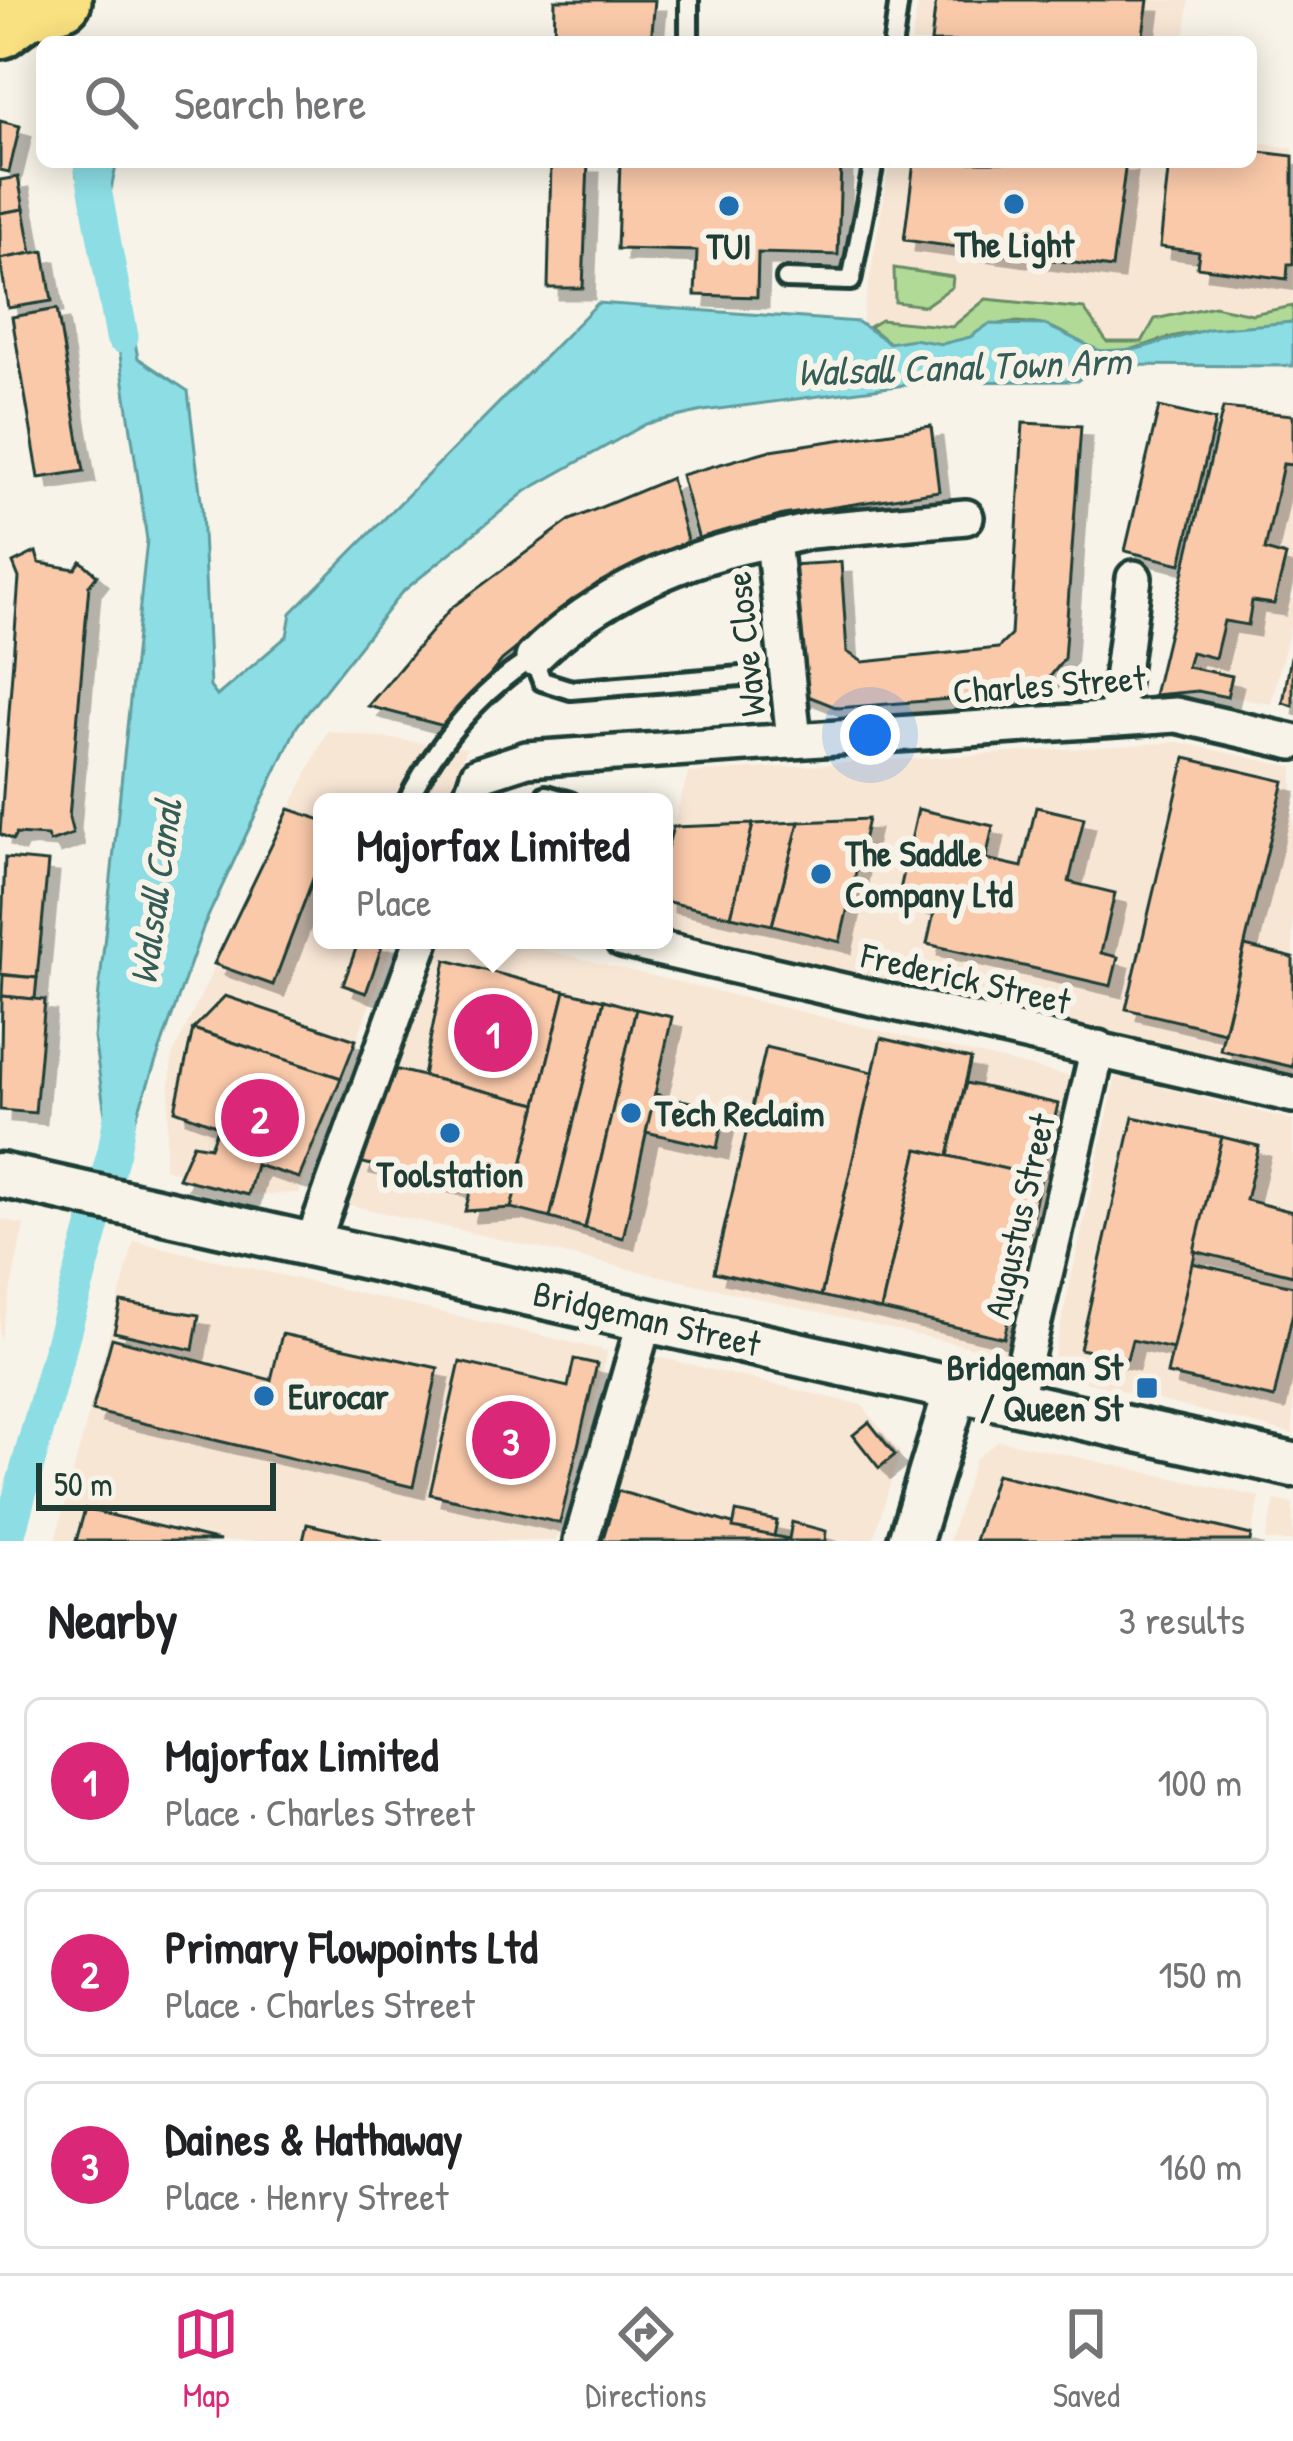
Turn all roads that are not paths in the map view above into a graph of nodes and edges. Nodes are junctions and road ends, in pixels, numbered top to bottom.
1 (689, 0) edge
2 (899, 0) edge
3 (688, 36) edge
4 (893, 36) edge
5 (873, 168) edge
6 (786, 279) dead end
7 (966, 517) dead end
8 (773, 540) junction
9 (1134, 578) dead end
10 (533, 658) junction
11 (753, 675) dead end
12 (1116, 718) junction
13 (794, 740) junction
14 (1293, 742) edge
15 (412, 793) edge
16 (472, 793) edge
17 (419, 949) edge
18 (662, 949) edge
19 (1098, 1048) junction
20 (1293, 1095) edge
21 (0, 1174) edge
22 (312, 1244) junction
23 (646, 1317) junction
24 (956, 1390) junction
25 (1015, 1403) junction
26 (1293, 1465) edge
27 (581, 1541) edge
28 (910, 1541) edge

1 - 3 lane
2 - 4 lane
5 - 6 lane
7 - 8 street, Wave Close
8 - 10 street, Wave Close
8 - 13 street, Wave Close
9 - 12 street
10 - 11 lane
10 - 15 lane
12 - 13 street, Charles Street
12 - 14 street, Charles Street
13 - 16 street, Charles Street
17 - 22 street
18 - 19 street, Frederick Street
19 - 20 street, Frederick Street
19 - 25 street, Augustus Street
21 - 22 street, Bridgeman Street
22 - 23 street, Bridgeman Street
23 - 24 street, Bridgeman Street
23 - 27 street
24 - 25 street, Bridgeman Street
24 - 28 street
25 - 26 street, Bridgeman Street

